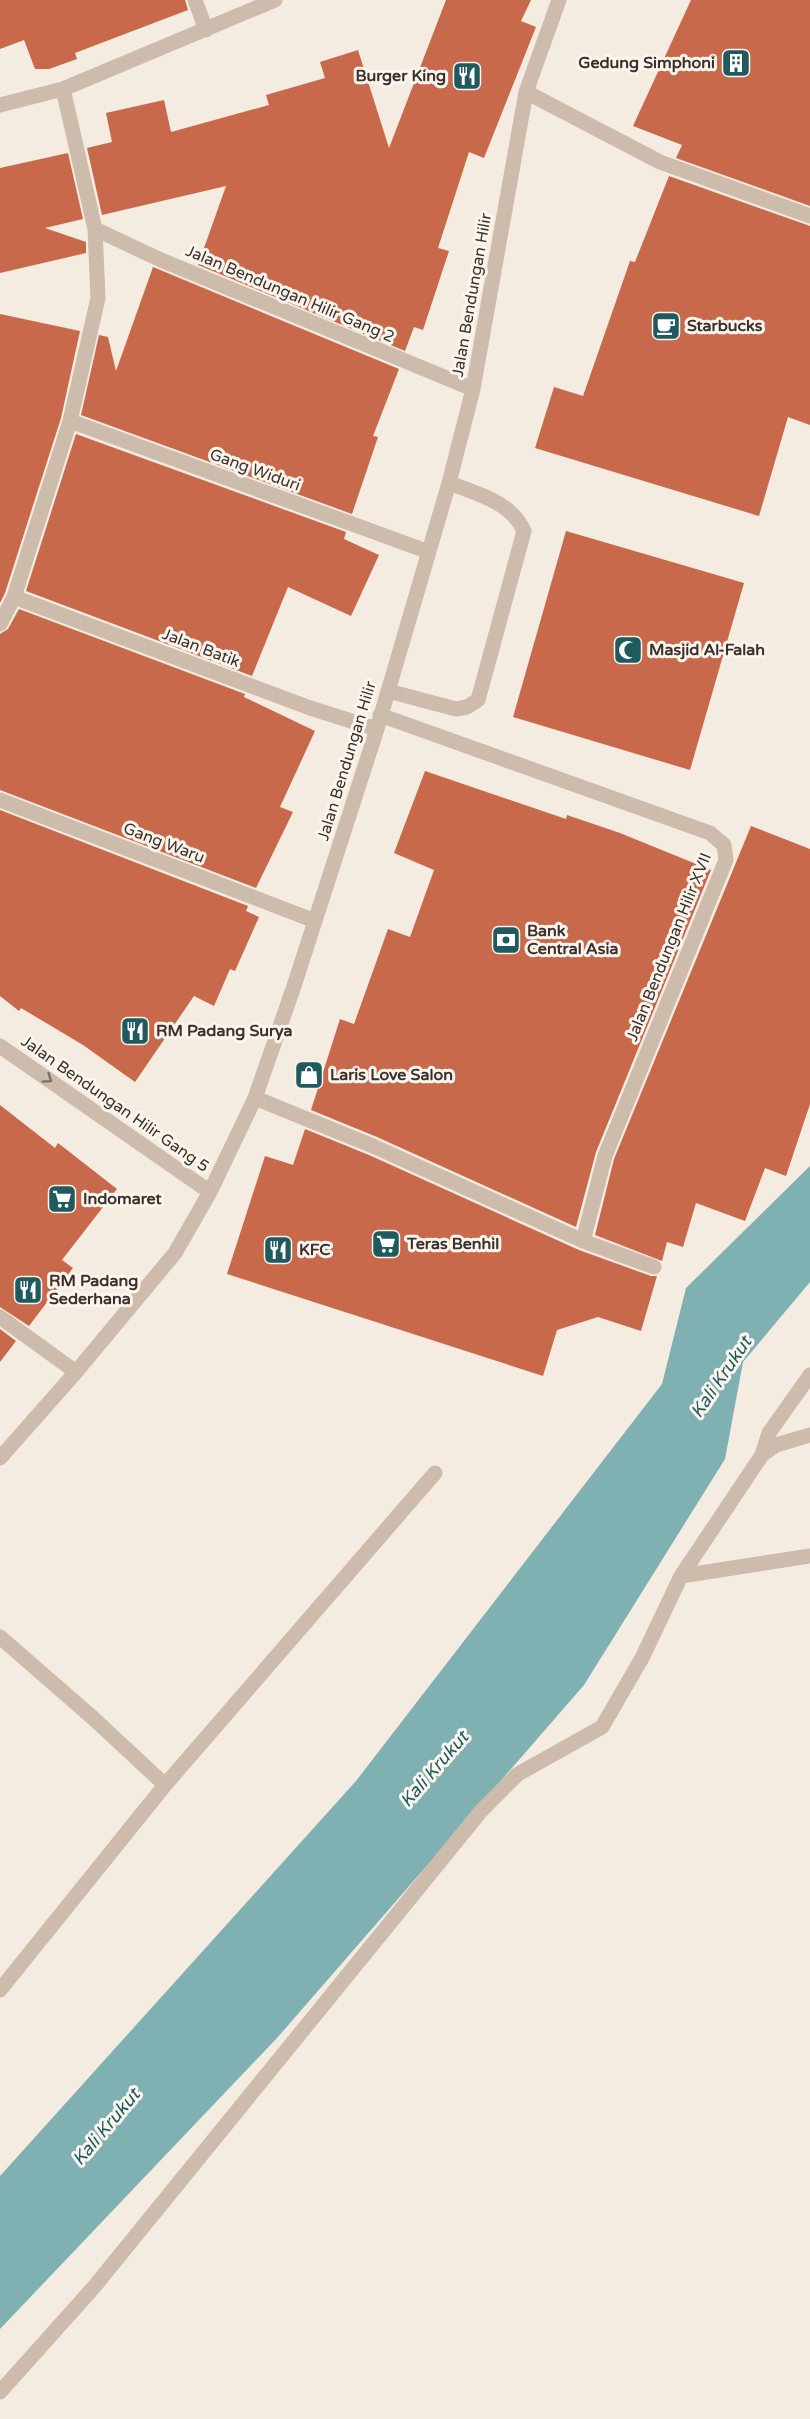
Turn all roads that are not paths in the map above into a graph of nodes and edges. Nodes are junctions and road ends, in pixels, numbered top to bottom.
1 (195, 0) edge
2 (275, 0) edge
3 (559, 0) edge
4 (207, 30) junction
5 (63, 89) junction
6 (526, 92) junction
7 (0, 105) edge
8 (810, 216) edge
9 (95, 229) junction
10 (473, 389) junction
11 (70, 421) junction
12 (449, 483) junction
13 (429, 552) junction
14 (14, 597) junction
15 (0, 624) edge
16 (388, 691) junction
17 (379, 722) junction
18 (0, 800) edge
19 (315, 921) junction
20 (0, 1046) edge
21 (255, 1098) junction
22 (210, 1192) junction
23 (583, 1241) junction
24 (654, 1267) dead end
25 (0, 1317) edge
26 (76, 1372) junction
27 (810, 1376) edge
28 (810, 1435) edge
29 (762, 1455) junction
30 (0, 1458) edge
31 (435, 1473) dead end
32 (810, 1556) edge
33 (681, 1576) junction
34 (0, 1637) edge
35 (165, 1785) junction
36 (0, 1990) edge
37 (0, 2391) edge

1 - 4 street
2 - 4 street
3 - 6 street, Jalan Bendungan Hilir
4 - 5 street
5 - 7 street
5 - 9 street
6 - 8 street
6 - 10 street, Jalan Bendungan Hilir
9 - 10 street, Jalan Bendungan Hilir Gang 2
9 - 11 street
10 - 12 street, Jalan Bendungan Hilir
11 - 13 street, Gang Widuri
11 - 14 street
12 - 13 street, Jalan Bendungan Hilir
12 - 16 street
13 - 16 street, Jalan Bendungan Hilir
14 - 15 street
14 - 17 street, Jalan Batik
16 - 17 street, Jalan Bendungan Hilir
17 - 19 street, Jalan Bendungan Hilir
17 - 23 street, Jalan Bendungan Hilir XVII
18 - 19 street, Gang Waru
19 - 21 street, Jalan Bendungan Hilir
20 -> 22 street, Jalan Bendungan Hilir Gang 5
21 - 22 street, Jalan Bendungan Hilir
21 - 23 street
22 - 26 street, Jalan Bendungan Hilir
23 - 24 street
25 - 26 street
26 - 30 street, Jalan Bendungan Hilir
27 - 29 street
28 - 29 street
29 - 33 street
31 - 35 street
32 - 33 street
33 - 37 street
34 - 35 street
35 - 36 street

